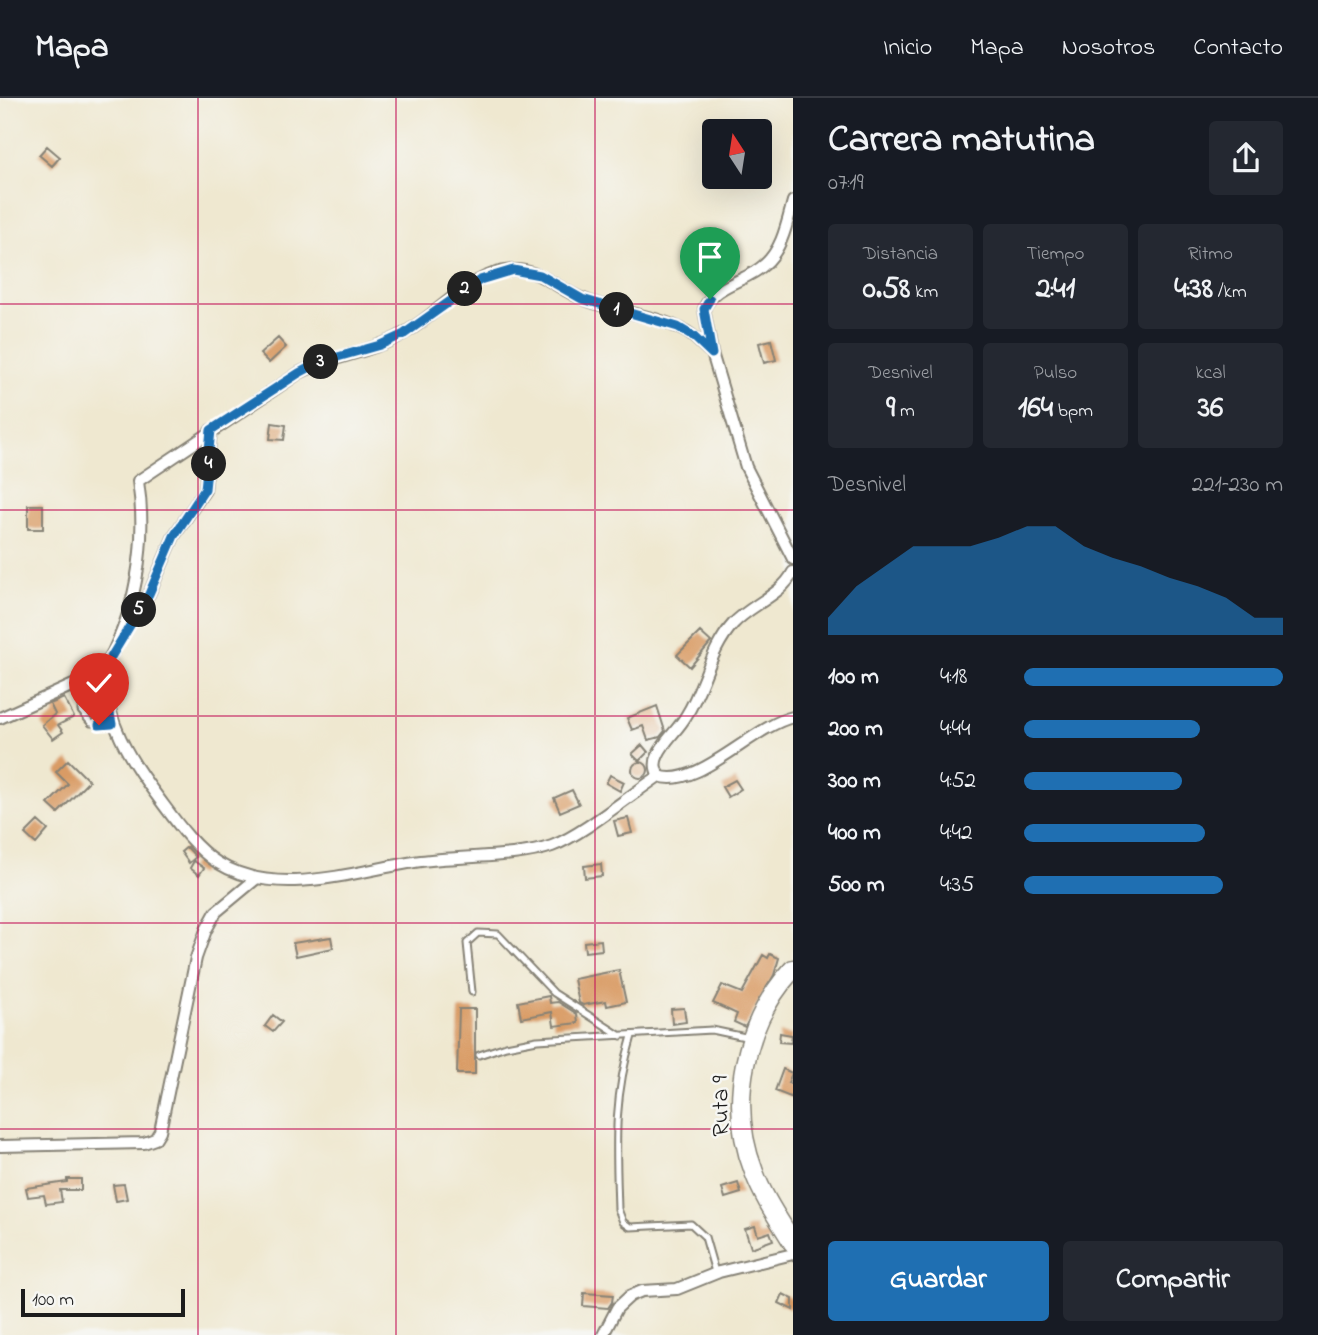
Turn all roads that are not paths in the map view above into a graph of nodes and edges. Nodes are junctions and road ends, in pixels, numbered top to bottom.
1 (793, 201) edge
2 (712, 354) junction
3 (211, 430) junction
4 (793, 559) edge
5 (793, 572) edge
6 (119, 640) junction
7 (103, 678) junction
8 (793, 717) edge
9 (0, 718) edge
10 (112, 724) junction
11 (659, 776) junction
12 (257, 878) junction
13 (793, 970) edge
14 (472, 992) dead end
15 (632, 1035) junction
16 (621, 1036) junction
17 (750, 1038) junction
18 (479, 1055) dead end
19 (0, 1146) edge
20 (793, 1244) edge
21 (715, 1273) junction
22 (603, 1335) edge

1 - 2 street
2 - 3 street
2 - 4 street
3 - 6 street
3 - 6 street
5 - 11 street
6 - 7 street
7 - 9 street
7 - 10 street
7 - 10 lane
8 - 11 street
10 - 12 street
11 - 12 street
12 - 19 street
13 - 17 main road, Ruta 9
14 - 16 lane
15 - 16 lane
15 - 17 lane
15 - 21 lane
16 - 18 lane
17 - 20 main road, Ruta 9
20 - 21 street
21 - 22 street

